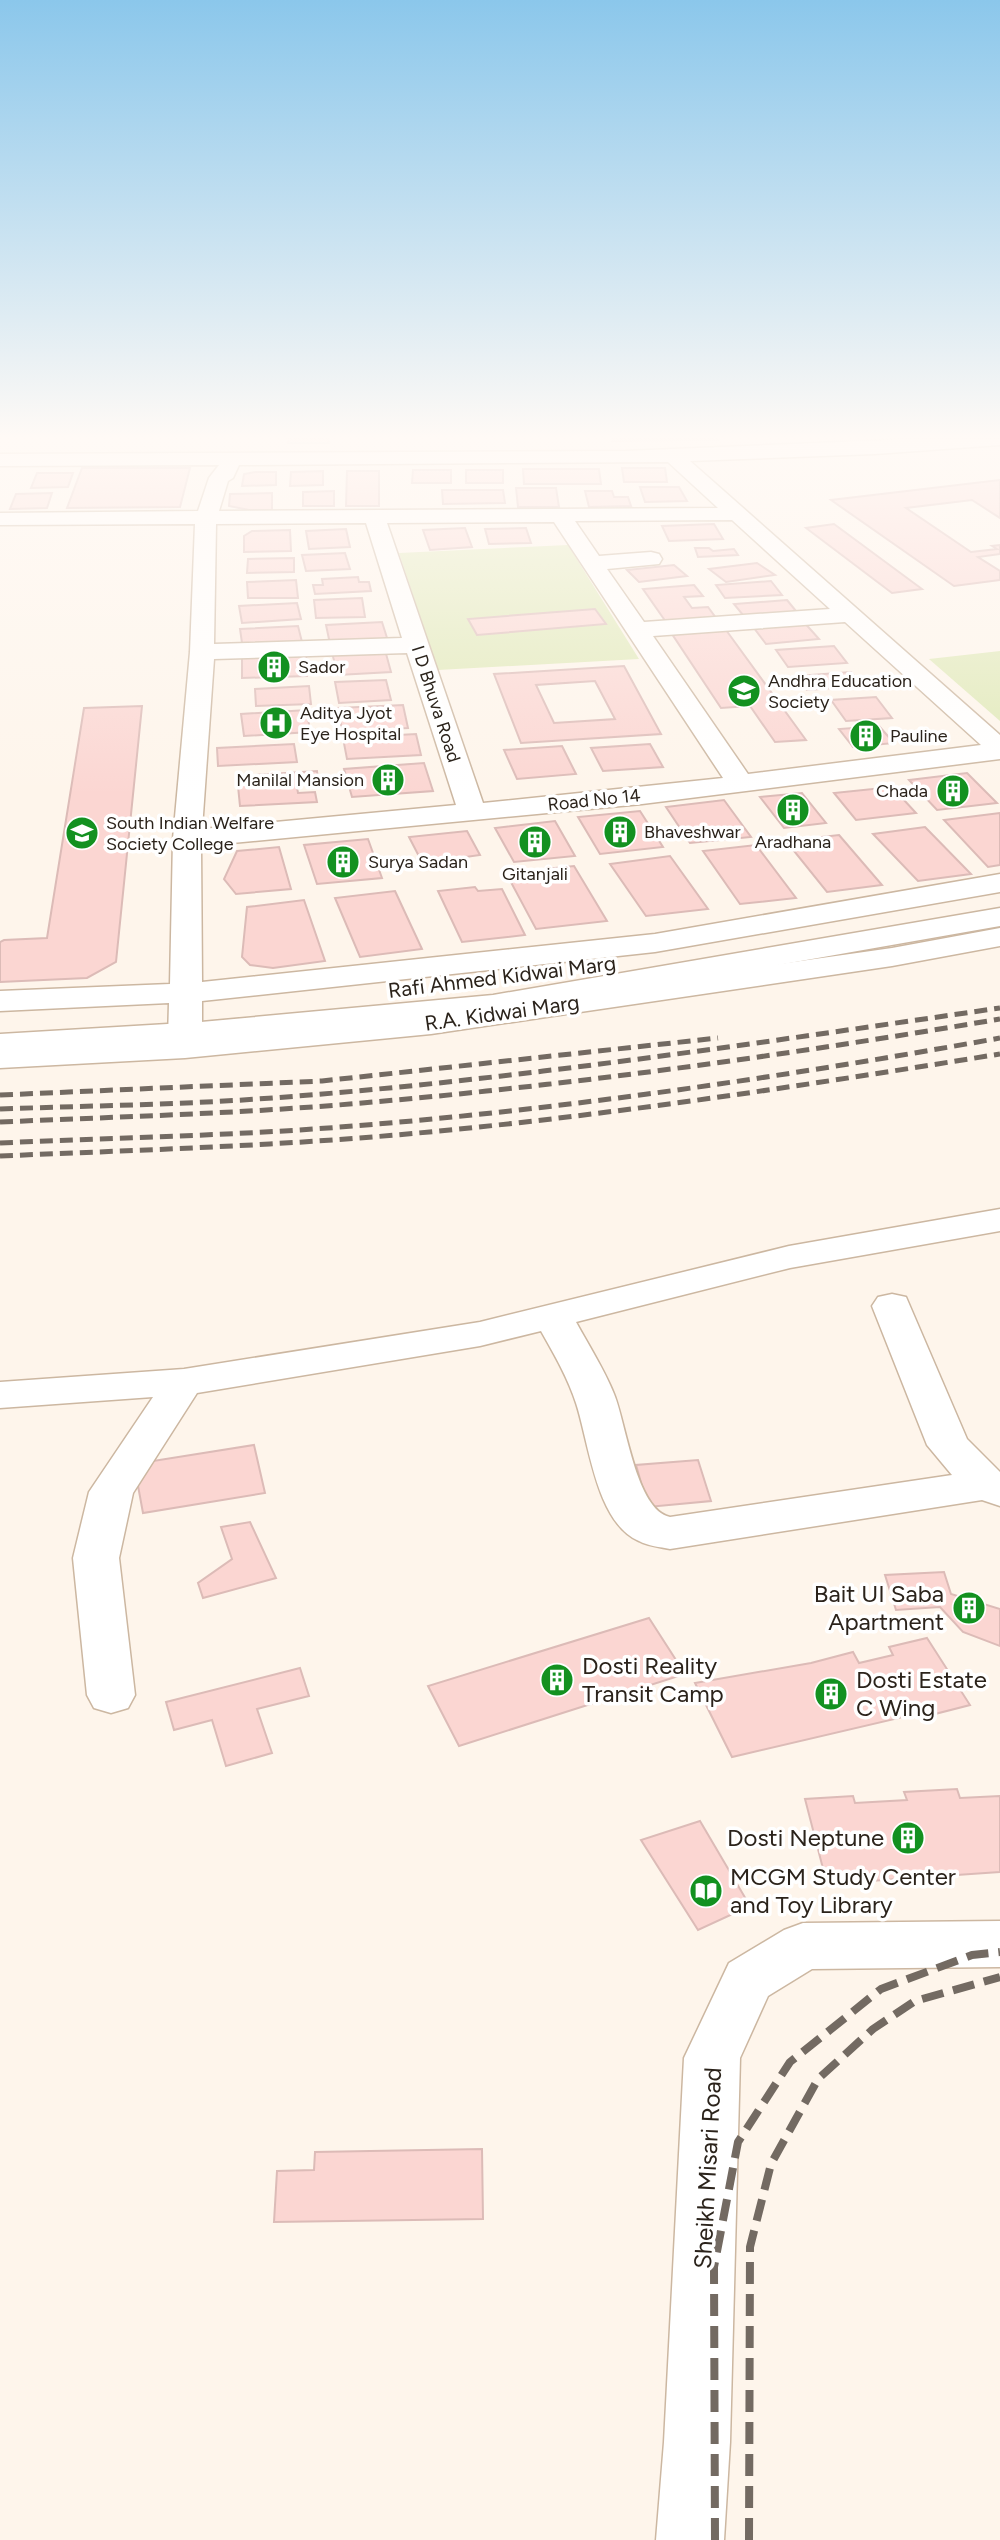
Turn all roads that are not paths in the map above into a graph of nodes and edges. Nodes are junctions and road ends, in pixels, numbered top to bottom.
1 (205, 558) edge
2 (388, 558) edge
3 (587, 558) edge
4 (788, 558) edge
5 (651, 559) dead end
6 (591, 563) junction
7 (852, 615) junction
8 (637, 631) junction
9 (417, 645) junction
10 (202, 652) junction
11 (1000, 750) edge
12 (741, 784) junction
13 (472, 813) junction
14 (187, 839) junction
15 (1000, 883) edge
16 (1000, 902) edge
17 (1000, 918) edge
18 (1000, 937) edge
19 (0, 1001) edge
20 (0, 1020) edge
21 (186, 1021) junction
22 (0, 1044) edge
23 (0, 1058) edge
24 (1000, 1220) edge
25 (892, 1306) dead end
26 (552, 1315) junction
27 (184, 1382) junction
28 (0, 1395) edge
29 (993, 1488) edge
30 (111, 1695) dead end
31 (1000, 1944) edge
32 (690, 2540) edge

1 - 10 street
2 - 9 street, I D Bhuva Road
3 - 6 street
4 - 7 street
5 - 6 street
6 - 8 street
7 - 8 street
7 - 11 street
8 - 12 street
9 - 10 street
9 - 13 street, I D Bhuva Road
10 - 14 street
11 - 12 street, Road No 14
12 - 13 street, Road No 14
13 - 14 street, Road No 14
14 - 21 street
15 - 21 street, R.A. Kidwai Marg
16 - 21 street, Rafi Ahmed Kidwai Marg
17 - 21 street
18 - 21 street, R.A. Kidwai Marg
19 - 21 street, R.A. Kidwai Marg
20 - 21 street, Rafi Ahmed Kidwai Marg
21 - 22 street
21 - 23 street, R.A. Kidwai Marg
24 - 26 street
25 - 29 street
26 - 27 street
26 - 29 street
27 - 28 street
27 - 30 street
31 - 32 street, Sheikh Misari Road

